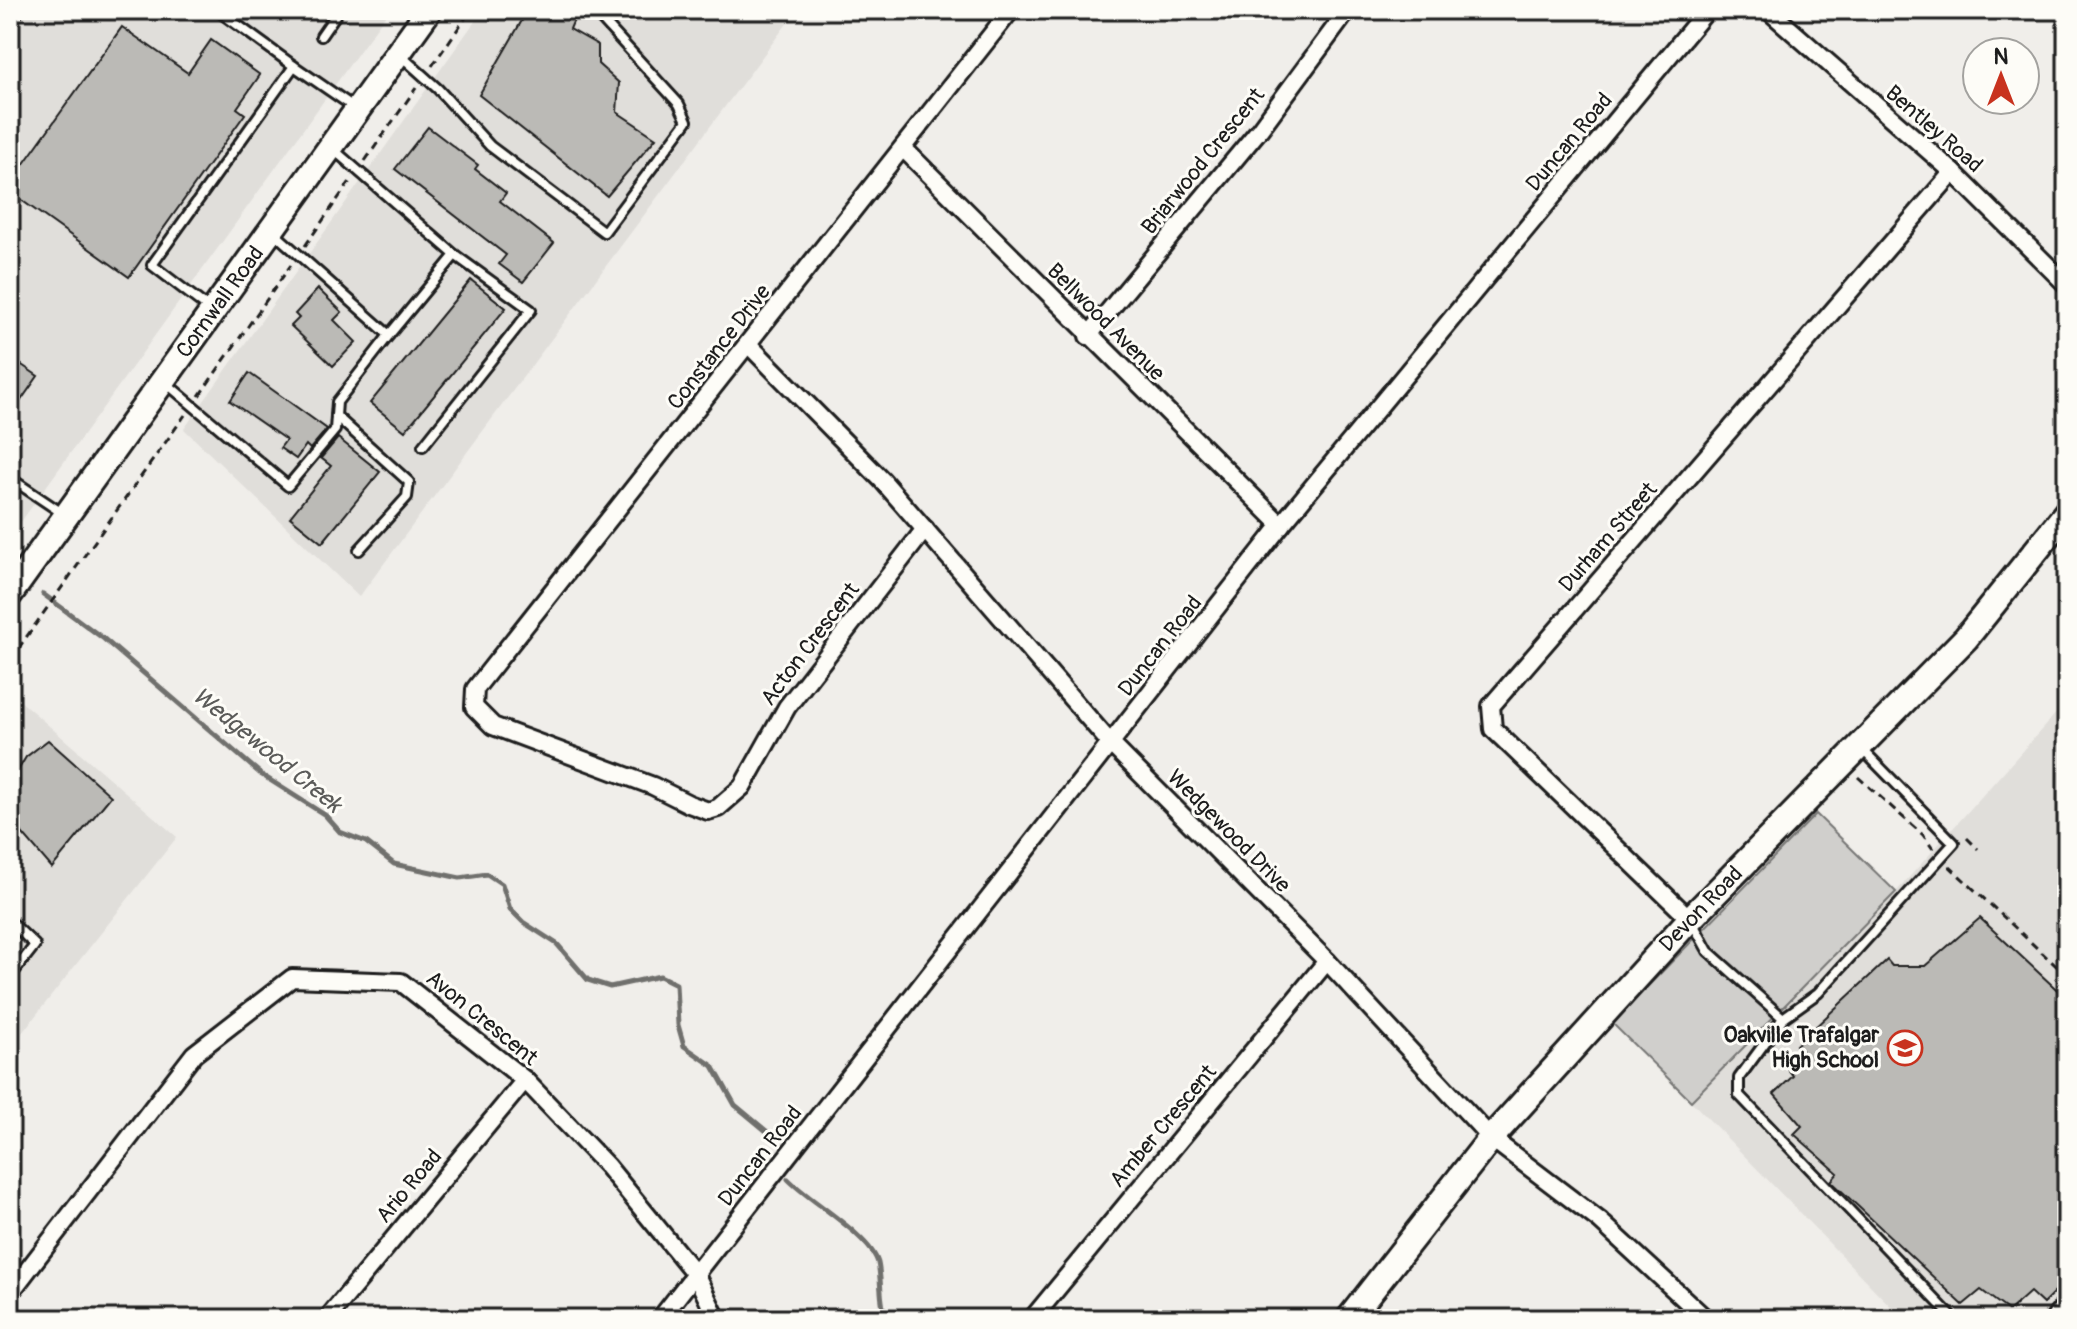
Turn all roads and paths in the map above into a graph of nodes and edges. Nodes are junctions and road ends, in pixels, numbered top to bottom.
1 (19, 10) edge
2 (217, 10) edge
3 (339, 10) edge
4 (429, 10) edge
5 (471, 10) edge
6 (593, 10) edge
7 (1011, 10) edge
8 (1348, 10) edge
9 (1707, 10) edge
10 (1768, 10) edge
11 (10, 24) edge
12 (321, 36) dead end
13 (398, 53) junction
14 (294, 66) junction
15 (424, 76) junction
16 (357, 110) junction
17 (331, 147) junction
18 (903, 148) junction
19 (358, 171) junction
20 (1953, 172) junction
21 (271, 231) junction
22 (298, 255) junction
23 (455, 255) junction
24 (2067, 285) edge
25 (213, 312) junction
26 (389, 335) junction
27 (1088, 336) junction
28 (749, 345) junction
29 (163, 381) junction
30 (193, 406) junction
31 (336, 416) junction
32 (423, 446) dead end
33 (10, 478) edge
34 (2067, 512) edge
35 (66, 515) junction
36 (1281, 525) junction
37 (925, 529) junction
38 (359, 550) dead end
39 (10, 594) edge
40 (10, 660) edge
41 (478, 713) joint
42 (1112, 745) junction
43 (1852, 755) junction
44 (1940, 859) junction
45 (1690, 919) junction
46 (10, 921) edge
47 (1327, 961) junction
48 (2067, 976) edge
49 (10, 977) edge
50 (1783, 1018) junction
51 (525, 1080) junction
52 (1491, 1138) junction
53 (696, 1275) junction
54 (10, 1293) edge
55 (2067, 1296) edge
56 (327, 1319) edge
57 (660, 1319) edge
58 (717, 1319) edge
59 (1032, 1319) edge
60 (1349, 1319) edge
61 (1706, 1319) edge
62 (1954, 1319) edge
63 (2049, 1319) edge

1 - 11 lane
2 - 14 lane
3 - 12 lane
4 - 13 street, Cornwall Road
5 - 15 path
6 - 15 lane
7 - 18 street, Constance Drive
8 - 27 street, Briarwood Crescent
9 - 36 street, Duncan Road
10 - 20 street, Bentley Road
13 - 15 lane
13 - 16 street, Cornwall Road
14 - 16 lane
14 - 25 lane
15 - 19 path
16 - 17 street, Cornwall Road
17 - 19 lane
17 - 21 street, Cornwall Road
18 - 27 street, Bellwood Avenue
18 - 28 street, Constance Drive
19 - 22 path
19 - 23 lane
20 - 24 street, Bentley Road
20 - 45 street, Durham Street
21 - 22 lane
21 - 25 street, Cornwall Road
22 - 26 lane
22 - 30 path
23 - 26 lane
23 - 32 lane
25 - 29 street, Cornwall Road
26 - 31 lane
27 - 36 street, Bellwood Avenue
28 - 37 street, Wedgewood Drive
28 - 41 street, Constance Drive
29 - 30 lane
29 - 35 street, Cornwall Road
30 - 31 lane
30 - 40 path
31 - 38 lane
33 - 35 lane
34 - 43 street, Devon Road
35 - 39 street, Cornwall Road
36 - 42 street, Duncan Road
37 - 41 street, Acton Crescent
37 - 42 street, Wedgewood Drive
42 - 47 street, Wedgewood Drive
42 - 53 street, Duncan Road
43 - 44 path
43 - 44 lane
43 - 45 street, Devon Road
44 - 48 path
44 - 50 lane
45 - 50 lane
45 - 52 street, Devon Road
46 - 49 lane
47 - 52 street, Wedgewood Drive
47 - 59 street, Amber Crescent
50 - 62 lane
51 - 53 street, Avon Crescent
51 - 54 street, Avon Crescent
51 - 56 street, Ario Road
52 - 60 street, Devon Road
52 - 61 street, Wedgewood Drive
53 - 57 street, Duncan Road
53 - 58 street, Avon Crescent
55 - 63 lane

